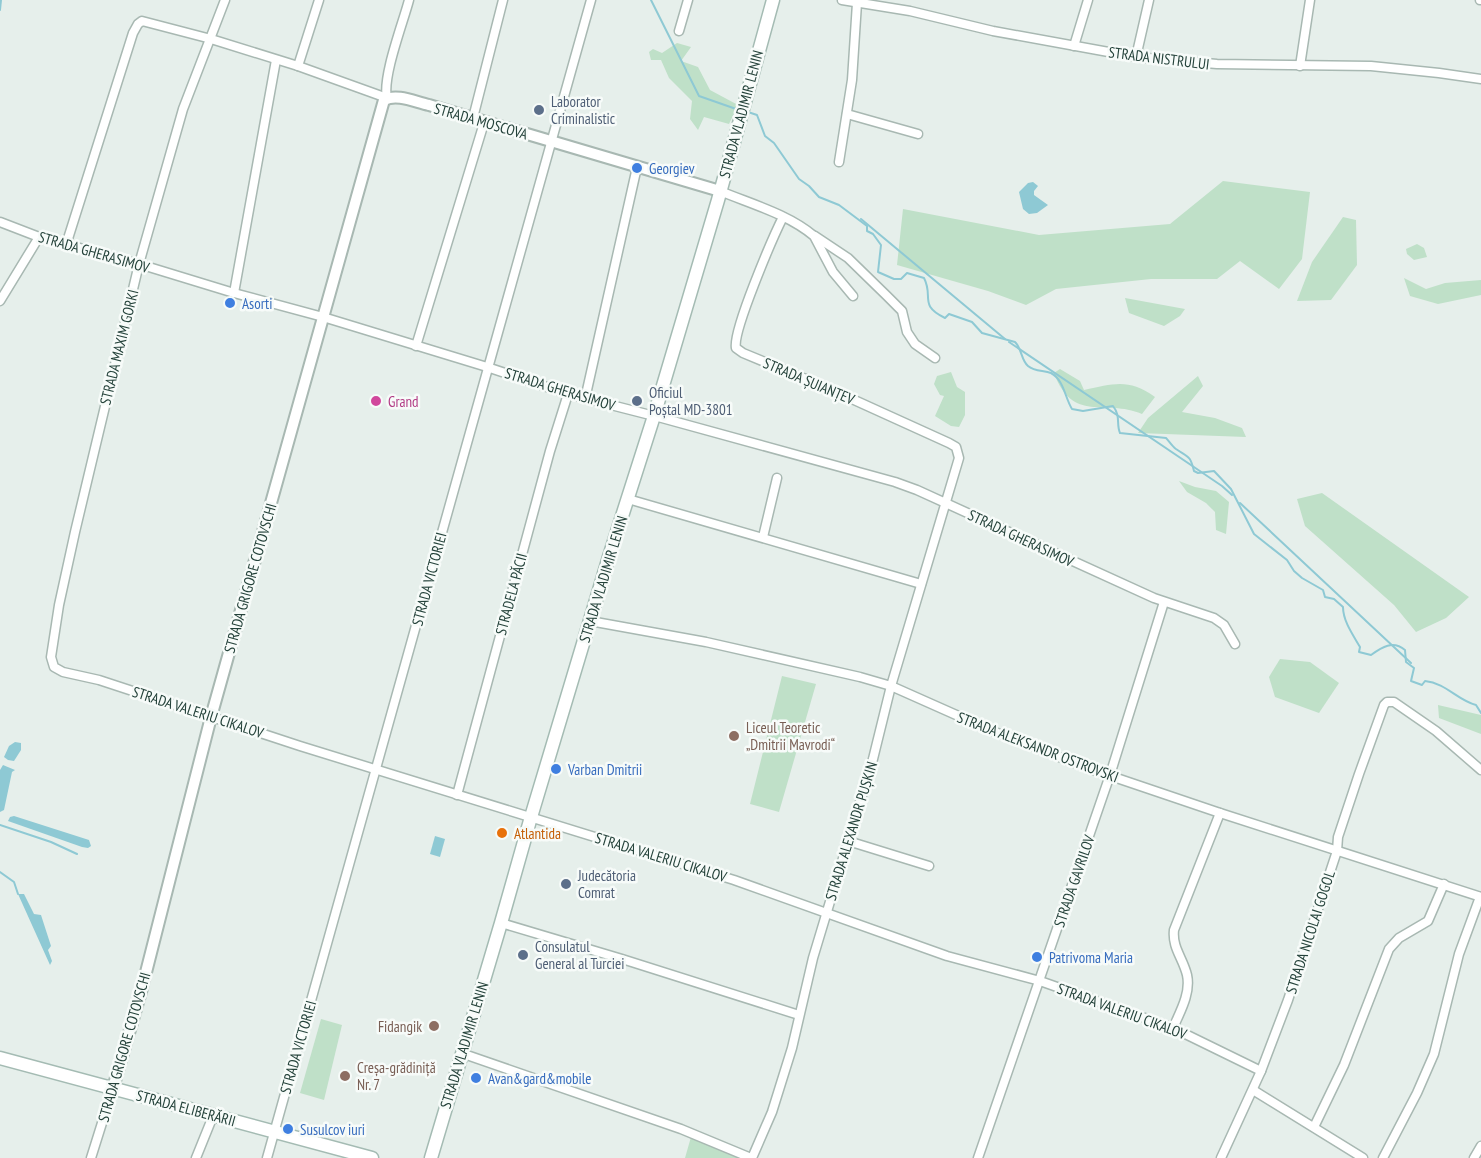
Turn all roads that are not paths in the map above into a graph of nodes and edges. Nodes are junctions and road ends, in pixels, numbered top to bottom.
1 (225, 0) edge
2 (319, 0) edge
3 (409, 0) edge
4 (503, 0) edge
5 (591, 0) edge
6 (688, 0) edge
7 (773, 0) edge
8 (842, 0) edge
9 (1088, 0) edge
10 (1149, 0) edge
11 (1311, 0) edge
12 (857, 3) junction
13 (877, 3) edge
14 (679, 31) dead end
15 (211, 39) junction
16 (1074, 46) junction
17 (1136, 57) junction
18 (276, 60) junction
19 (298, 66) junction
20 (1300, 66) junction
21 (1481, 79) edge
22 (387, 98) junction
23 (847, 114) junction
24 (473, 118) junction
25 (484, 123) junction
26 (918, 134) dead end
27 (552, 141) junction
28 (839, 162) dead end
29 (638, 167) junction
30 (720, 191) junction
31 (783, 217) junction
32 (0, 222) edge
33 (814, 236) junction
34 (39, 237) junction
35 (66, 245) junction
36 (139, 264) junction
37 (234, 293) junction
38 (853, 296) dead end
39 (0, 301) edge
40 (323, 317) junction
41 (416, 346) junction
42 (934, 358) dead end
43 (487, 367) junction
44 (568, 394) junction
45 (585, 399) junction
46 (654, 416) junction
47 (777, 478) dead end
48 (628, 499) junction
49 (945, 503) junction
50 (763, 537) junction
51 (921, 584) junction
52 (1164, 602) junction
53 (590, 621) junction
54 (1235, 644) dead end
55 (54, 666) joint
56 (891, 686) junction
57 (212, 717) junction
58 (376, 769) junction
59 (1481, 770) edge
60 (1110, 776) junction
61 (457, 795) junction
62 (1220, 813) junction
63 (531, 817) junction
64 (848, 842) junction
65 (1337, 851) junction
66 (929, 866) dead end
67 (1444, 884) junction
68 (1480, 897) edge
69 (826, 913) junction
70 (501, 923) junction
71 (1040, 981) junction
72 (800, 1015) junction
73 (1173, 1028) junction
74 (461, 1053) junction
75 (0, 1058) edge
76 (1261, 1071) junction
77 (113, 1088) junction
78 (1253, 1089) junction
79 (213, 1116) junction
80 (1314, 1127) junction
81 (274, 1133) junction
82 (1481, 1146) edge
83 (91, 1158) edge
84 (196, 1158) edge
85 (267, 1158) edge
86 (372, 1158) edge
87 (431, 1158) edge
88 (751, 1158) edge
89 (978, 1158) edge
90 (1221, 1158) edge
91 (1363, 1158) edge
92 (1383, 1158) edge
93 (1474, 1158) edge

1 - 15 street, STRADA MAXIM GORKI
2 - 19 street
3 - 22 street, STRADA GRIGORE COTOVSCHI
4 - 24 street
5 - 27 street, STRADA VICTORIEI
6 - 14 street
7 - 30 main road, STRADA VLADIMIR LENIN
8 - 12 street, STRADA NISTRULUI
9 - 16 street
10 - 17 street
11 - 20 street
12 - 13 street, STRADA NISTRULUI
12 - 23 street
13 - 16 street, STRADA NISTRULUI
15 - 18 street, STRADA MOSCOVA
15 - 35 street, STRADA MOSCOVA
15 - 36 street, STRADA MAXIM GORKI
16 - 17 street, STRADA NISTRULUI
17 - 20 street, STRADA NISTRULUI
18 - 19 street, STRADA MOSCOVA
18 - 37 street
19 - 22 street, STRADA MOSCOVA
20 - 21 street, STRADA NISTRULUI
22 - 24 street, STRADA MOSCOVA
22 - 40 street, STRADA GRIGORE COTOVSCHI
23 - 26 street
23 - 28 street
24 - 25 street, STRADA MOSCOVA
25 - 27 street, STRADA MOSCOVA
25 - 41 street
27 - 29 street, STRADA MOSCOVA
27 - 43 street, STRADA VICTORIEI
29 - 30 street, STRADA MOSCOVA
29 - 45 street
30 - 31 street, STRADA MOSCOVA
30 - 46 main road, STRADA VLADIMIR LENIN
31 - 33 street, STRADA MOSCOVA
31 - 49 street, STRADA ȘUIANȚEV
32 - 34 street, STRADA GHERASIMOV
33 - 38 street, STRADA MOSCOVA
33 - 42 street, STRADA MOSCOVA
34 - 35 street, STRADA GHERASIMOV
34 - 39 street
35 - 36 street, STRADA GHERASIMOV
36 - 37 street, STRADA GHERASIMOV
36 - 55 street, STRADA MAXIM GORKI
37 - 40 street, STRADA GHERASIMOV
40 - 41 street, STRADA GHERASIMOV
40 - 57 street, STRADA GRIGORE COTOVSCHI
41 - 43 street, STRADA GHERASIMOV
43 - 44 street, STRADA GHERASIMOV
43 - 58 street, STRADA VICTORIEI
44 - 45 street, STRADA GHERASIMOV
44 - 61 street, STRADELA PĂCII
45 - 46 street, STRADA GHERASIMOV
46 - 48 main road, STRADA VLADIMIR LENIN
46 - 49 street, STRADA GHERASIMOV
47 - 50 street
48 - 50 street
48 - 53 main road, STRADA VLADIMIR LENIN
49 - 51 street, STRADA ALEXANDR PUȘKIN
49 - 52 street, STRADA GHERASIMOV
50 - 51 street
51 - 56 street, STRADA ALEXANDR PUȘKIN
52 - 54 street, STRADA GHERASIMOV
52 - 60 street, STRADA GAVRILOV
53 - 56 street, STRADA ALEKSANDR OSTROVSKI
53 - 63 main road, STRADA VLADIMIR LENIN
55 - 57 street, STRADA VALERIU CIKALOV
56 - 60 street, STRADA ALEKSANDR OSTROVSKI
56 - 64 street, STRADA ALEXANDR PUȘKIN
57 - 58 street, STRADA VALERIU CIKALOV
57 - 77 street, STRADA GRIGORE COTOVSCHI
58 - 61 street, STRADA VALERIU CIKALOV
58 - 81 street, STRADA VICTORIEI
59 - 65 street, STRADA NICOLAI GOGOL
60 - 62 street, STRADA ALEKSANDR OSTROVSKI
60 - 71 street, STRADA GAVRILOV
61 - 63 street, STRADA VALERIU CIKALOV
62 - 65 street, STRADA ALEKSANDR OSTROVSKI
62 - 73 street
63 - 69 street, STRADA VALERIU CIKALOV
63 - 70 main road, STRADA VLADIMIR LENIN
64 - 66 street
64 - 69 street, STRADA ALEXANDR PUȘKIN
65 - 67 street, STRADA ALEKSANDR OSTROVSKI
65 - 76 street, STRADA NICOLAI GOGOL
67 - 68 street, STRADA ALEKSANDR OSTROVSKI
67 - 80 street
68 - 92 street
69 - 71 street, STRADA VALERIU CIKALOV
69 - 72 street, STRADA ALEXANDR PUȘKIN
70 - 72 street
70 - 74 main road, STRADA VLADIMIR LENIN
71 - 73 street, STRADA VALERIU CIKALOV
71 - 89 street, STRADA GAVRILOV
72 - 88 street, STRADA ALEXANDR PUȘKIN
73 - 76 street, STRADA VALERIU CIKALOV
74 - 87 main road, STRADA VLADIMIR LENIN
74 - 88 street
75 - 77 main road, STRADA ELIBERĂRII
76 - 78 street, STRADA NICOLAI GOGOL
77 - 79 main road, STRADA ELIBERĂRII
77 - 83 street, STRADA GRIGORE COTOVSCHI
78 - 80 street
78 - 90 street, STRADA NICOLAI GOGOL
79 - 81 main road, STRADA ELIBERĂRII
79 - 84 street
80 - 91 street
81 - 85 street, STRADA VICTORIEI
81 - 86 main road, STRADA ELIBERĂRII
82 - 93 street

